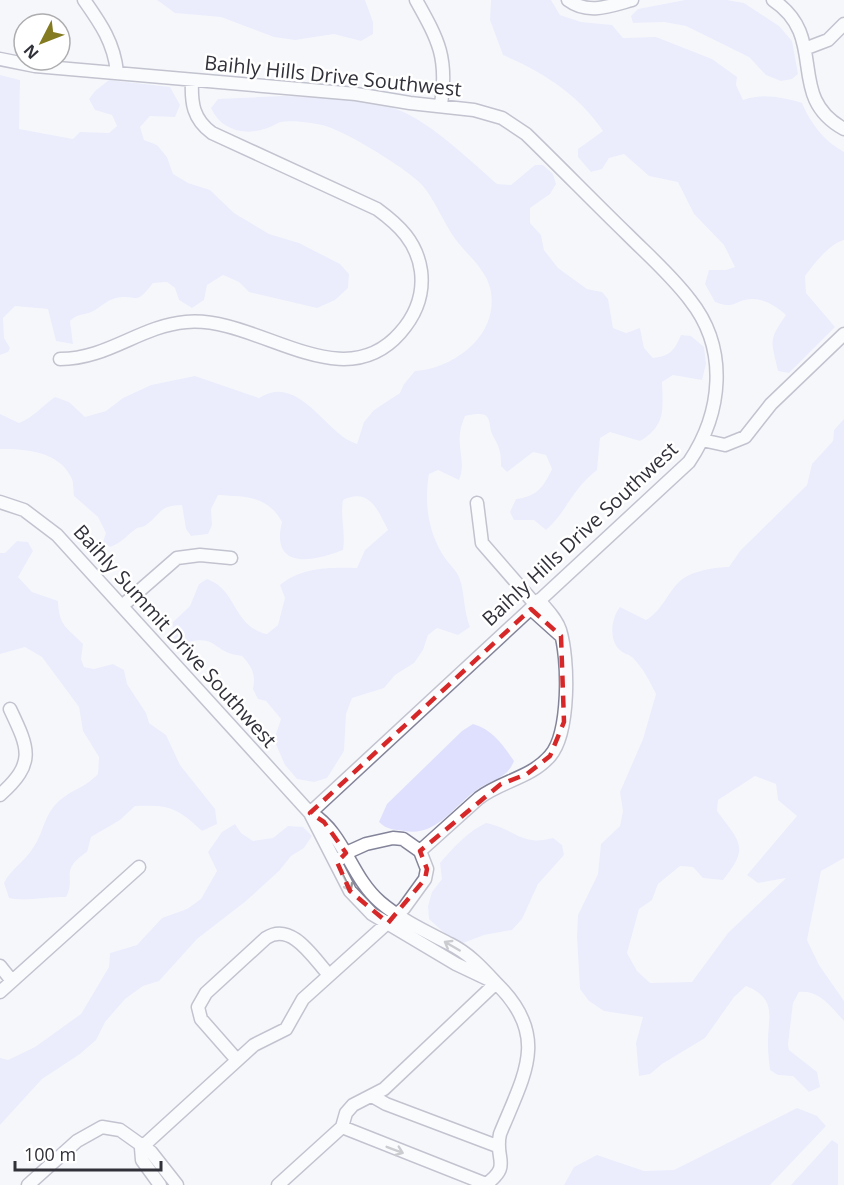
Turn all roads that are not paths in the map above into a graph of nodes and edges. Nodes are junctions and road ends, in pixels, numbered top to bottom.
1 (84, 0) edge
2 (416, 0) edge
3 (568, 0) edge
4 (632, 0) edge
5 (773, 0) edge
6 (844, 24) edge
7 (807, 48) junction
8 (0, 59) edge
9 (117, 72) junction
10 (192, 81) junction
11 (441, 105) junction
12 (844, 129) edge
13 (844, 334) edge
14 (60, 359) dead end
15 (702, 440) junction
16 (0, 502) edge
17 (477, 503) dead end
18 (231, 558) dead end
19 (535, 604) junction
20 (122, 606) junction
21 (10, 709) dead end
22 (0, 795) edge
23 (310, 813) junction
24 (420, 851) junction
25 (346, 853) junction
26 (336, 862) junction
27 (139, 867) dead end
28 (392, 920) junction
29 (0, 966) edge
30 (329, 975) junction
31 (12, 981) junction
32 (496, 983) junction
33 (0, 992) edge
34 (237, 1060) junction
35 (372, 1096) junction
36 (342, 1127) junction
37 (497, 1146) junction
38 (141, 1148) junction
39 (486, 1184) edge
40 (28, 1185) edge
41 (160, 1185) edge
42 (177, 1185) edge
43 (278, 1185) edge

1 - 9 street
2 - 11 street
3 - 4 street
5 - 7 street
6 - 7 street
7 - 12 street
8 - 9 street, Baihly Hills Drive Southwest
9 - 10 street, Baihly Hills Drive Southwest
10 - 11 street, Baihly Hills Drive Southwest
10 - 14 street
11 - 15 street, Baihly Hills Drive Southwest
13 - 15 street
15 - 19 street, Baihly Hills Drive Southwest
16 - 20 street, Baihly Summit Drive Southwest
17 - 19 street
18 - 20 street
19 - 23 street, Baihly Hills Drive Southwest
19 - 24 street
20 - 23 street, Baihly Summit Drive Southwest
21 - 22 street
23 - 25 street
23 - 26 street
24 - 25 street
24 - 28 street
25 - 26 street
25 - 28 street
26 -> 28 street
27 - 31 street
28 - 30 street
28 - 32 street
29 - 31 street
30 - 34 street
30 - 34 street
31 - 33 street
32 - 35 street
32 - 37 street
34 - 38 street
35 - 36 street
35 - 37 street
36 -> 39 street
36 - 43 street
37 - 39 street
38 - 40 street
38 - 41 street
38 - 42 street

